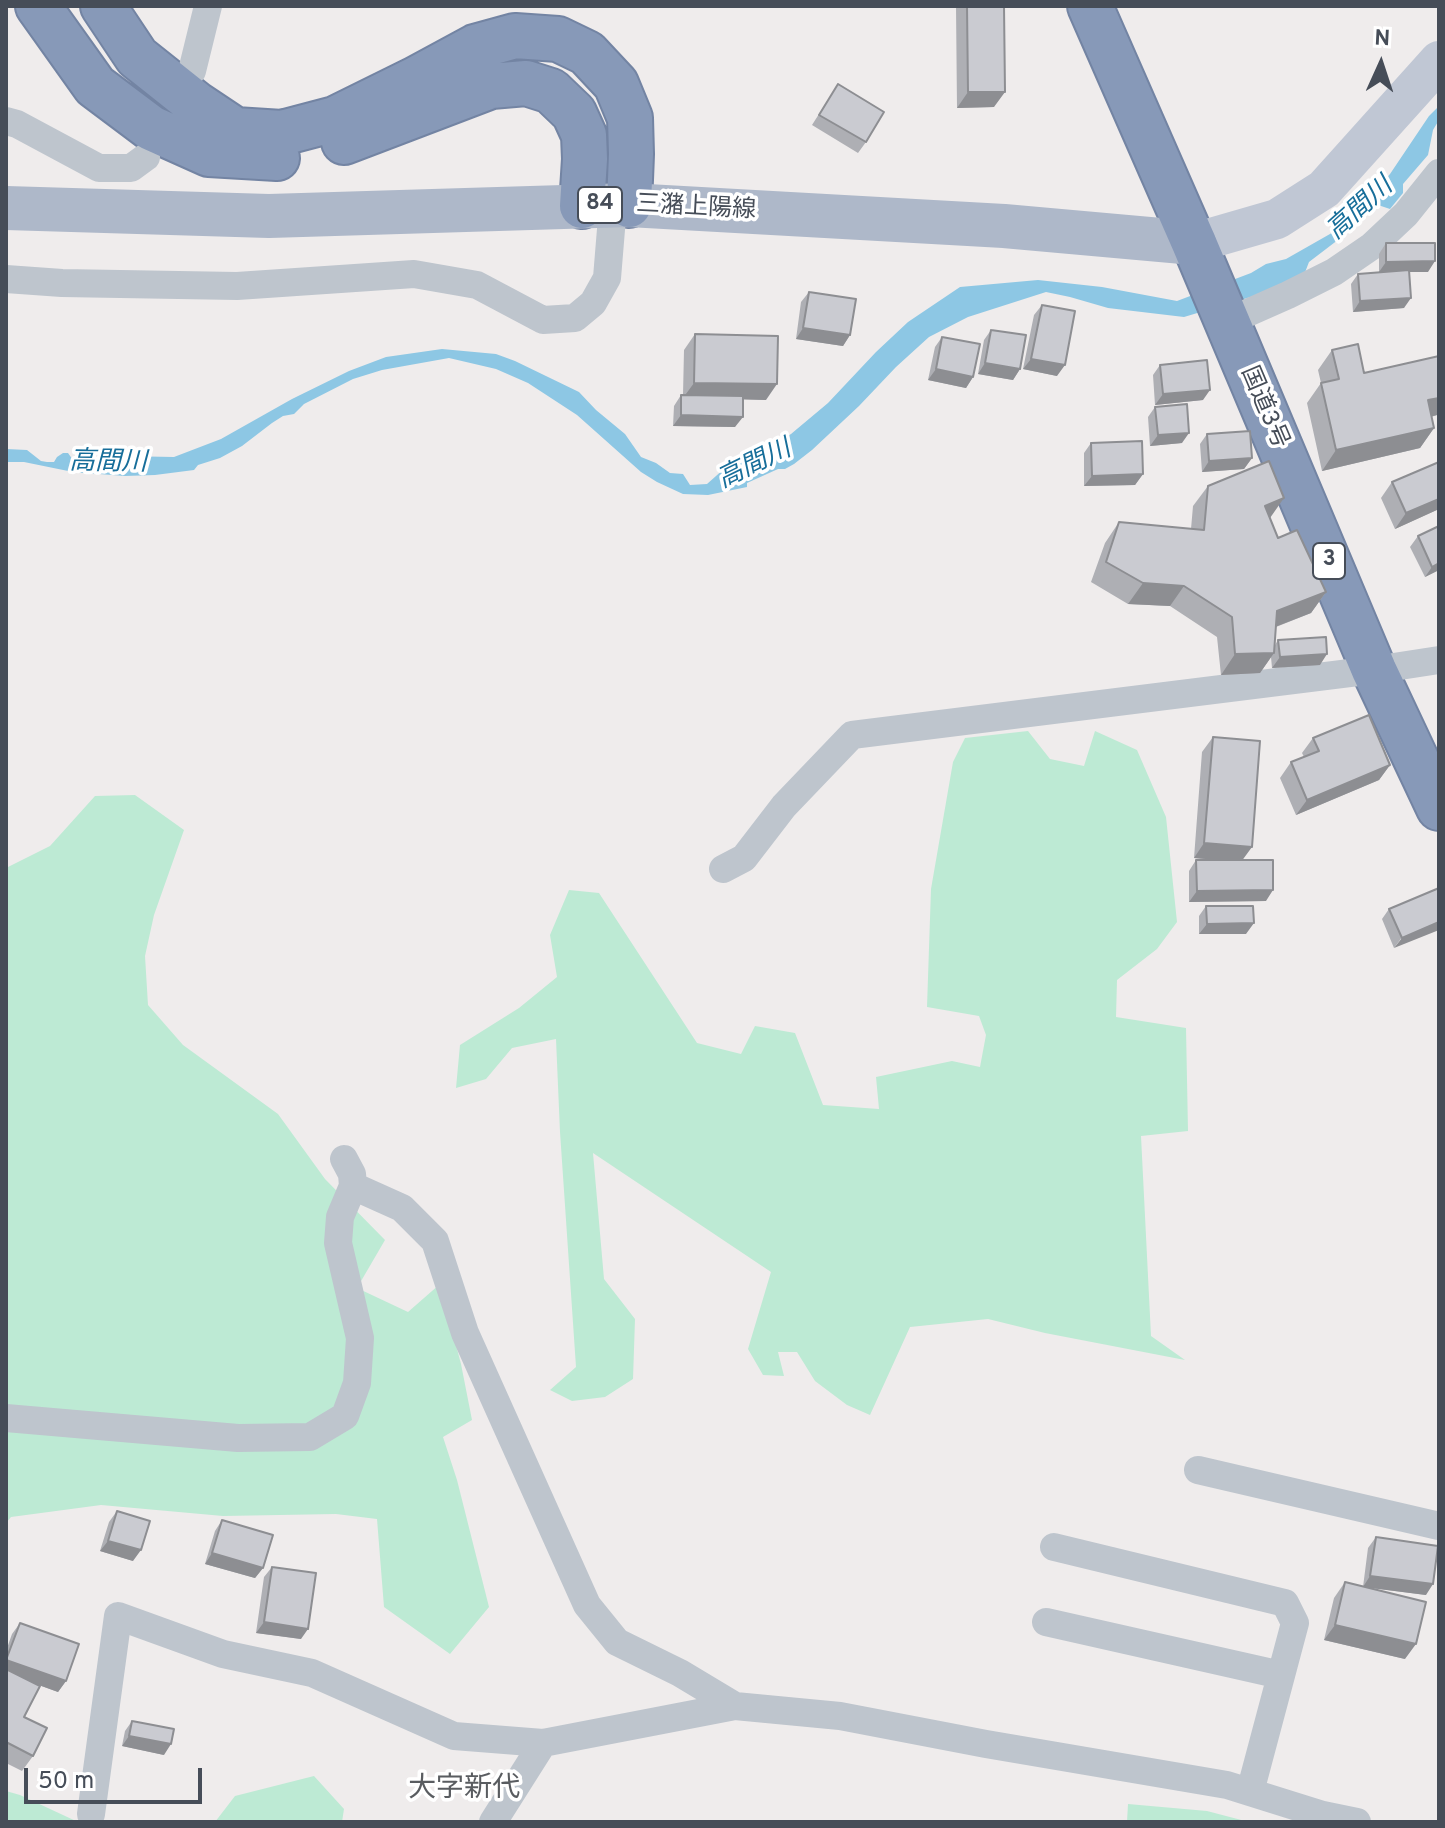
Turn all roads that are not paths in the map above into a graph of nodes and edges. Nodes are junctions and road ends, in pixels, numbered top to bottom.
1 (38, 6) edge
2 (103, 6) edge
3 (208, 6) edge
4 (1090, 6) edge
5 (1439, 61) edge
6 (192, 71) dead end
7 (6, 121) edge
8 (146, 157) dead end
9 (1439, 173) edge
10 (608, 205) junction
11 (6, 208) edge
12 (1200, 257) junction
13 (6, 279) edge
14 (1225, 317) junction
15 (1439, 660) edge
16 (1374, 670) junction
17 (1439, 808) edge
18 (723, 869) dead end
19 (344, 1159) dead end
20 (353, 1186) junction
21 (6, 1418) edge
22 (1198, 1470) dead end
23 (1439, 1526) edge
24 (1054, 1547) dead end
25 (1046, 1622) dead end
26 (1281, 1675) junction
27 (735, 1706) junction
28 (543, 1743) junction
29 (1250, 1792) junction
30 (91, 1814) dead end
31 (493, 1822) edge
32 (1357, 1822) edge

1 - 10 highway
2 - 10 highway
3 - 6 street
4 - 12 highway, 国道3号 / 3
5 - 12 street
7 - 8 street
9 - 14 street
10 - 11 main road, 三潴上陽線 / 84
10 - 12 main road, 三潴上陽線 / 84
10 - 13 street
12 - 14 highway, 国道3号 / 3
14 - 16 highway, 国道3号 / 3
15 - 16 street
16 - 17 highway, 国道3号 / 3
16 - 18 street
19 - 20 street
20 - 21 street
20 - 27 street
22 - 23 street
24 - 26 street
25 - 26 street
26 - 29 street
27 - 28 street
27 - 29 street
28 - 30 street
28 - 31 street
29 - 32 street

